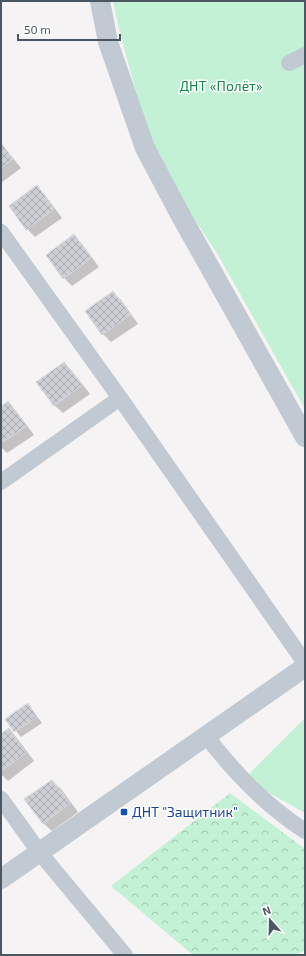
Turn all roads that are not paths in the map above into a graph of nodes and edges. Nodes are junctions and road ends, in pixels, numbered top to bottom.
1 (100, 1) edge
2 (305, 56) edge
3 (289, 63) dead end
4 (1, 232) edge
5 (120, 398) junction
6 (305, 437) edge
7 (1, 482) edge
8 (305, 663) edge
9 (305, 667) edge
10 (206, 736) junction
11 (1, 799) edge
12 (305, 831) edge
13 (40, 853) junction
14 (1, 879) edge
15 (124, 955) edge

1 - 6 street
2 - 3 street
4 - 5 street
5 - 7 street
5 - 8 street
9 - 10 street
10 - 12 street
10 - 13 street
11 - 13 street
13 - 14 street
13 - 15 street

